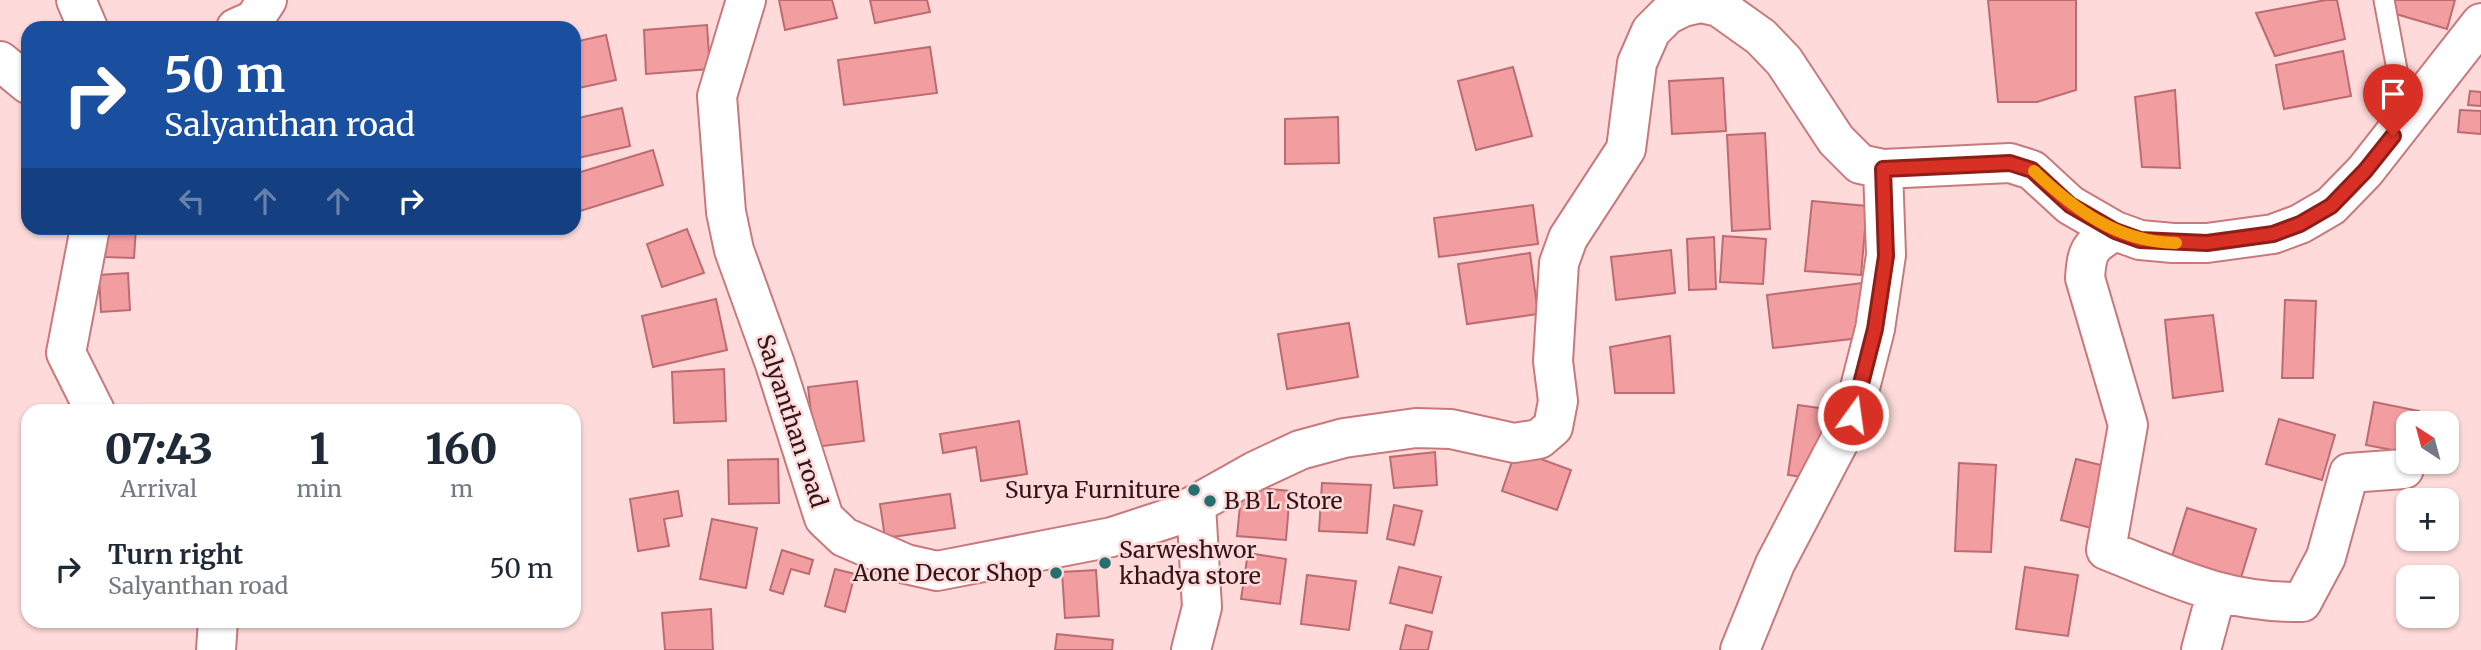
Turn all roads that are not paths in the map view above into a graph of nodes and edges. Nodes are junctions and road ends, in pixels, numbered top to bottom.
1 (76, 0) edge
2 (267, 0) edge
3 (746, 0) edge
4 (2385, 0) edge
5 (85, 21) edge
6 (252, 21) edge
7 (2481, 23) edge
8 (0, 61) edge
9 (21, 78) edge
10 (2406, 118) junction
11 (1883, 169) junction
12 (2115, 231) junction
13 (89, 235) edge
14 (92, 404) edge
15 (2396, 470) edge
16 (1196, 505) junction
17 (2216, 594) junction
18 (218, 628) edge
19 (216, 650) edge
20 (1191, 650) edge
21 (1740, 650) edge
22 (2201, 650) edge

1 - 5 street
2 - 6 street
3 - 16 street, Salyanthan road
4 - 10 lane
7 - 10 street, Salyanthan road
8 - 9 street
10 - 12 street, Salyanthan road
11 - 12 street, Salyanthan road
11 - 16 street, Salyanthan road
11 - 21 street
12 - 17 street
13 - 14 street
15 - 17 street
16 - 20 street
17 - 22 street
18 - 19 street

